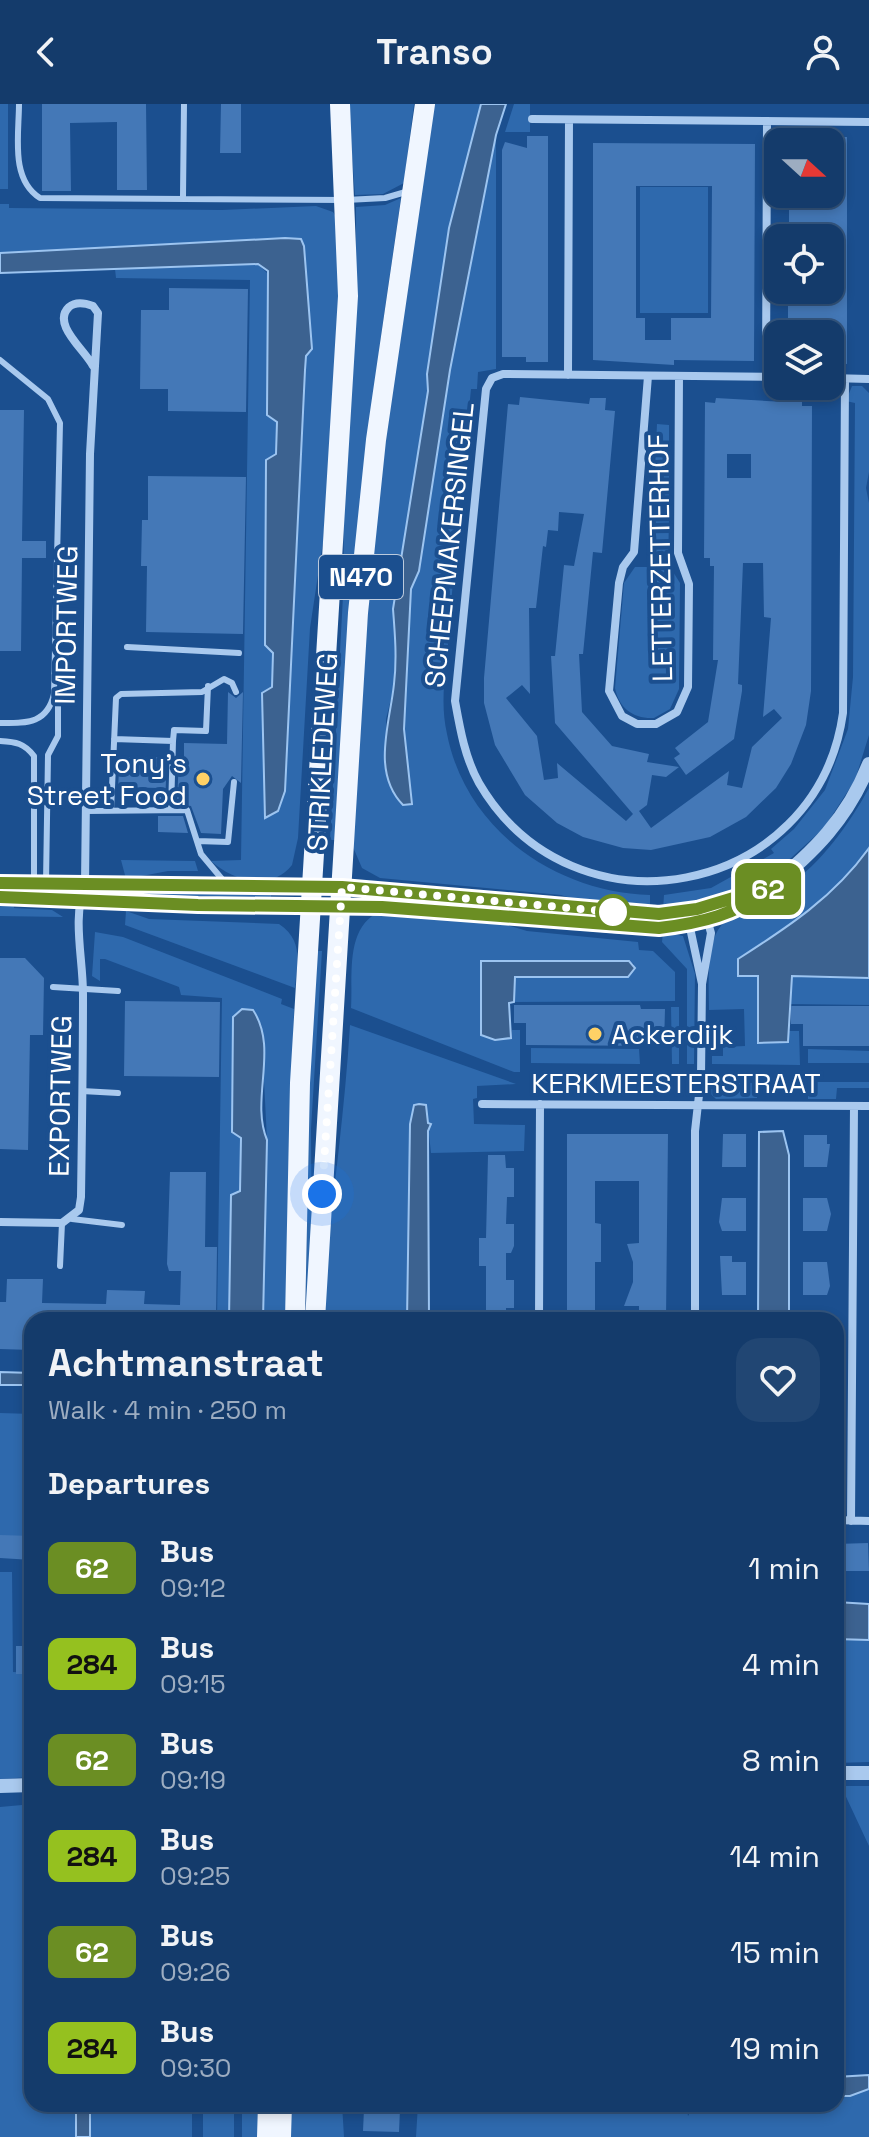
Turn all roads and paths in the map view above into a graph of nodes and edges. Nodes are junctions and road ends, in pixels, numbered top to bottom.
1 (19, 104) edge
2 (184, 104) edge
3 (340, 104) edge
4 (425, 104) edge
5 (532, 119) dead end
6 (569, 120) junction
7 (767, 121) junction
8 (869, 122) edge
9 (410, 190) junction
10 (183, 196) junction
11 (346, 200) junction
12 (766, 320) edge
13 (0, 360) edge
14 (93, 366) junction
15 (568, 375) junction
16 (648, 376) junction
17 (679, 376) junction
18 (764, 377) edge
19 (845, 379) joint
20 (869, 379) edge
21 (127, 647) dead end
22 (239, 653) dead end
23 (208, 686) junction
24 (236, 692) dead end
25 (54, 694) junction
26 (0, 723) edge
27 (114, 739) junction
28 (0, 741) edge
29 (173, 741) junction
30 (869, 764) edge
31 (234, 782) dead end
32 (111, 810) junction
33 (171, 810) junction
34 (86, 811) junction
35 (197, 841) junction
36 (0, 883) edge
37 (34, 883) junction
38 (46, 883) junction
39 (85, 884) junction
40 (227, 885) junction
41 (310, 896) junction
42 (0, 897) edge
43 (341, 897) junction
44 (80, 898) junction
45 (703, 914) junction
46 (688, 925) junction
47 (702, 984) junction
48 (53, 987) dead end
49 (83, 988) junction
50 (118, 991) dead end
51 (82, 1091) junction
52 (118, 1093) dead end
53 (482, 1104) dead end
54 (540, 1104) junction
55 (698, 1104) junction
56 (854, 1106) junction
57 (869, 1106) edge
58 (72, 1219) junction
59 (0, 1222) edge
60 (62, 1223) junction
61 (122, 1225) dead end
62 (60, 1266) dead end
63 (295, 1312) edge
64 (315, 1312) edge
65 (539, 1312) edge
66 (695, 1312) edge
67 (844, 1521) edge
68 (851, 1521) junction
69 (869, 1521) edge
70 (844, 1773) edge
71 (869, 1773) edge
72 (24, 1785) edge
73 (0, 1786) edge
74 (268, 2112) edge
75 (282, 2112) edge
76 (267, 2137) edge
77 (281, 2137) edge

1 - 10 lane
2 - 10 lane
3 - 11 main road, STRIKLEDEWEG / N470
4 - 9 main road, STRIKLEDEWEG / N470
5 - 6 street
6 - 7 street
6 - 15 street
7 - 8 street
7 - 12 street
9 - 11 lane
9 - 43 main road, STRIKLEDEWEG / N470
10 - 11 lane
11 - 41 main road, STRIKLEDEWEG / N470
13 - 25 lane
14 - 14 street, IMPORTWEG
14 - 34 street, IMPORTWEG
15 - 16 street, SCHEEPMAKERSINGEL
15 - 19 street, SCHEEPMAKERSINGEL
16 - 17 street, SCHEEPMAKERSINGEL
16 - 17 street, LETTERZETTERHOF
17 - 18 street, SCHEEPMAKERSINGEL
19 - 20 street
21 - 22 lane
23 - 24 lane
23 - 27 lane
23 - 29 lane
25 - 26 lane
25 - 38 lane
27 - 29 lane
27 - 32 lane
28 - 37 lane
29 - 33 lane
30 - 45 street
31 - 35 lane
32 - 33 lane
32 - 34 lane
33 - 35 lane
34 - 39 street, IMPORTWEG
35 - 40 lane
36 - 37 street
37 - 38 street
38 - 39 street
39 - 40 street
39 - 44 street, IMPORTWEG
40 - 41 street
41 - 43 street
41 - 43 street
41 - 44 street
41 - 63 main road, STRIKLEDEWEG / N470
42 - 44 street
43 - 45 street
43 - 46 street
43 - 64 main road, STRIKLEDEWEG / N470
44 - 49 street, EXPORTWEG
45 - 46 street
45 - 47 street
46 - 47 street
47 - 55 street
48 - 49 lane
49 - 50 lane
49 - 51 street, EXPORTWEG
51 - 52 lane
51 - 58 street, EXPORTWEG
53 - 54 street, KERKMEESTERSTRAAT
54 - 55 street, KERKMEESTERSTRAAT
54 - 65 street
55 - 56 street, KERKMEESTERSTRAAT
55 - 66 street
56 - 57 street, KERKMEESTERSTRAAT
56 - 68 street
58 - 60 street, EXPORTWEG
58 - 61 lane
59 - 60 street, EXPORTWEG
60 - 62 lane
67 - 68 street
68 - 69 street
70 - 71 street
72 - 73 street
74 - 76 main road
75 - 77 main road

